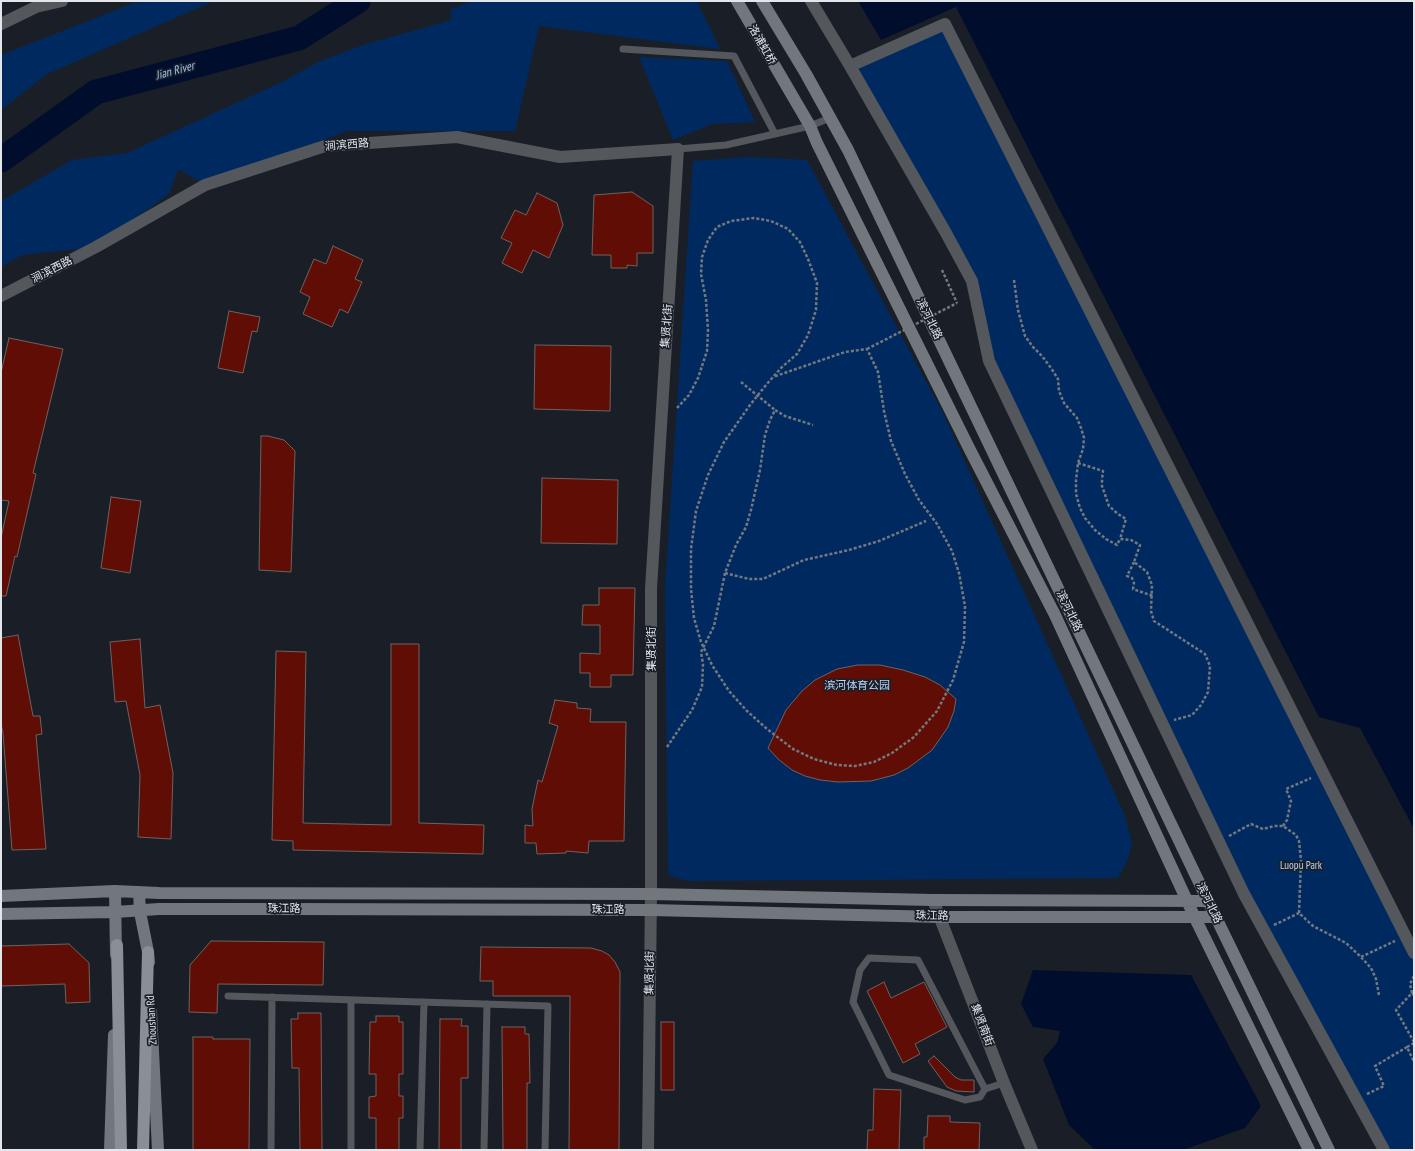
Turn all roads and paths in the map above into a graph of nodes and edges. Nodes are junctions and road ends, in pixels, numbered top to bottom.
1 (62, 1) edge
2 (737, 1) edge
3 (762, 1) edge
4 (810, 1) edge
5 (1, 24) edge
6 (623, 49) dead end
7 (850, 66) junction
8 (806, 74) joint
9 (788, 88) joint
10 (830, 118) junction
11 (810, 126) junction
12 (775, 134) junction
13 (678, 149) junction
14 (942, 270) dead end
15 (1014, 280) dead end
16 (1, 296) edge
17 (867, 349) junction
18 (773, 377) junction
19 (741, 382) dead end
20 (758, 395) junction
21 (676, 408) dead end
22 (775, 410) junction
23 (813, 425) dead end
24 (1078, 463) junction
25 (926, 521) dead end
26 (1120, 539) junction
27 (1134, 562) junction
28 (725, 573) junction
29 (1153, 596) junction
30 (1161, 721) junction
31 (666, 747) dead end
32 (1323, 772) junction
33 (1283, 826) junction
34 (1219, 842) junction
35 (115, 891) junction
36 (139, 892) junction
37 (651, 894) junction
38 (1, 896) edge
39 (933, 900) junction
40 (1188, 901) junction
41 (1208, 901) junction
42 (651, 910) junction
43 (115, 912) junction
44 (140, 912) junction
45 (1299, 913) junction
46 (1, 914) edge
47 (940, 917) junction
48 (1216, 917) junction
49 (1195, 918) junction
50 (1264, 930) junction
51 (1406, 936) junction
52 (117, 945) junction
53 (148, 952) junction
54 (1414, 953) edge
55 (1361, 956) junction
56 (1414, 976) edge
57 (1413, 994) edge
58 (1379, 995) dead end
59 (228, 996) dead end
60 (272, 997) junction
61 (351, 1000) junction
62 (424, 1002) junction
63 (487, 1004) junction
64 (1414, 1043) edge
65 (1408, 1047) junction
66 (1414, 1062) edge
67 (1004, 1083) junction
68 (985, 1088) junction
69 (1356, 1099) junction
70 (110, 1150) edge
71 (121, 1150) edge
72 (143, 1150) edge
73 (158, 1150) edge
74 (271, 1150) edge
75 (351, 1150) edge
76 (420, 1150) edge
77 (484, 1150) edge
78 (545, 1150) edge
79 (648, 1150) edge
80 (1032, 1150) edge
81 (1309, 1150) edge
82 (1329, 1150) edge
83 (1384, 1150) edge

1 - 5 street
2 - 9 main road, 洛浦虹桥
3 - 8 main road, 洛浦虹桥
4 - 7 street
6 - 12 lane
7 - 30 street
7 - 32 street
8 - 10 main road, 滨河北路
9 - 11 main road, 滨河北路
10 - 11 lane
10 - 41 main road, 滨河北路
11 - 12 lane
11 - 40 main road, 滨河北路
12 - 13 lane
13 - 16 street, 涧滨西路
13 - 37 street, 集贤北街
14 - 17 path, bridge
15 - 24 path
17 - 18 path, bridge
17 - 20 path, bridge
18 - 20 path, bridge
18 - 21 path, bridge
19 - 20 path
20 - 22 path
22 - 23 path
22 - 28 path
24 - 26 path
24 - 26 path
25 - 28 path
26 - 27 path
27 - 29 path
27 - 29 path
28 - 31 path
29 - 30 path
30 - 34 street
32 - 33 path
32 - 51 street
33 - 34 path
33 - 45 path
34 - 50 street
35 - 36 main road, 珠江路
35 - 38 main road, 珠江路
35 - 43 main road
36 - 37 main road, 珠江路
36 - 44 main road, Zhoushan Rd
37 - 39 main road, 珠江路
37 - 42 street, 集贤北街
39 - 40 main road, 珠江路
39 - 47 street, 集贤南街
40 - 41 main road, 珠江路
40 - 49 main road, 滨河北路
41 - 48 main road, 滨河北路
42 - 44 main road, 珠江路
42 - 47 main road, 珠江路
42 - 79 street, 集贤北街
43 - 44 main road, 珠江路
43 - 46 main road, 珠江路
43 - 52 main road
44 - 53 main road, Zhoushan Rd
45 - 50 path
45 - 55 path
47 - 49 main road, 珠江路
47 - 67 street, 集贤南街
48 - 49 main road, 珠江路
48 - 82 main road, 滨河北路
49 - 81 main road, 滨河北路
50 - 69 street
51 - 54 street
51 - 55 path
52 - 70 main road
52 - 71 main road
53 - 72 main road
53 - 73 main road, Zhoushan Rd
55 - 58 path
56 - 57 path
57 - 64 path
59 - 60 lane
60 - 61 lane
60 - 74 lane
61 - 62 lane
61 - 75 lane
62 - 63 lane
62 - 76 lane
63 - 77 lane
63 - 78 lane
64 - 65 path
65 - 66 path
65 - 69 path
67 - 68 lane
67 - 80 street, 集贤南街
68 - 68 lane
69 - 83 street

